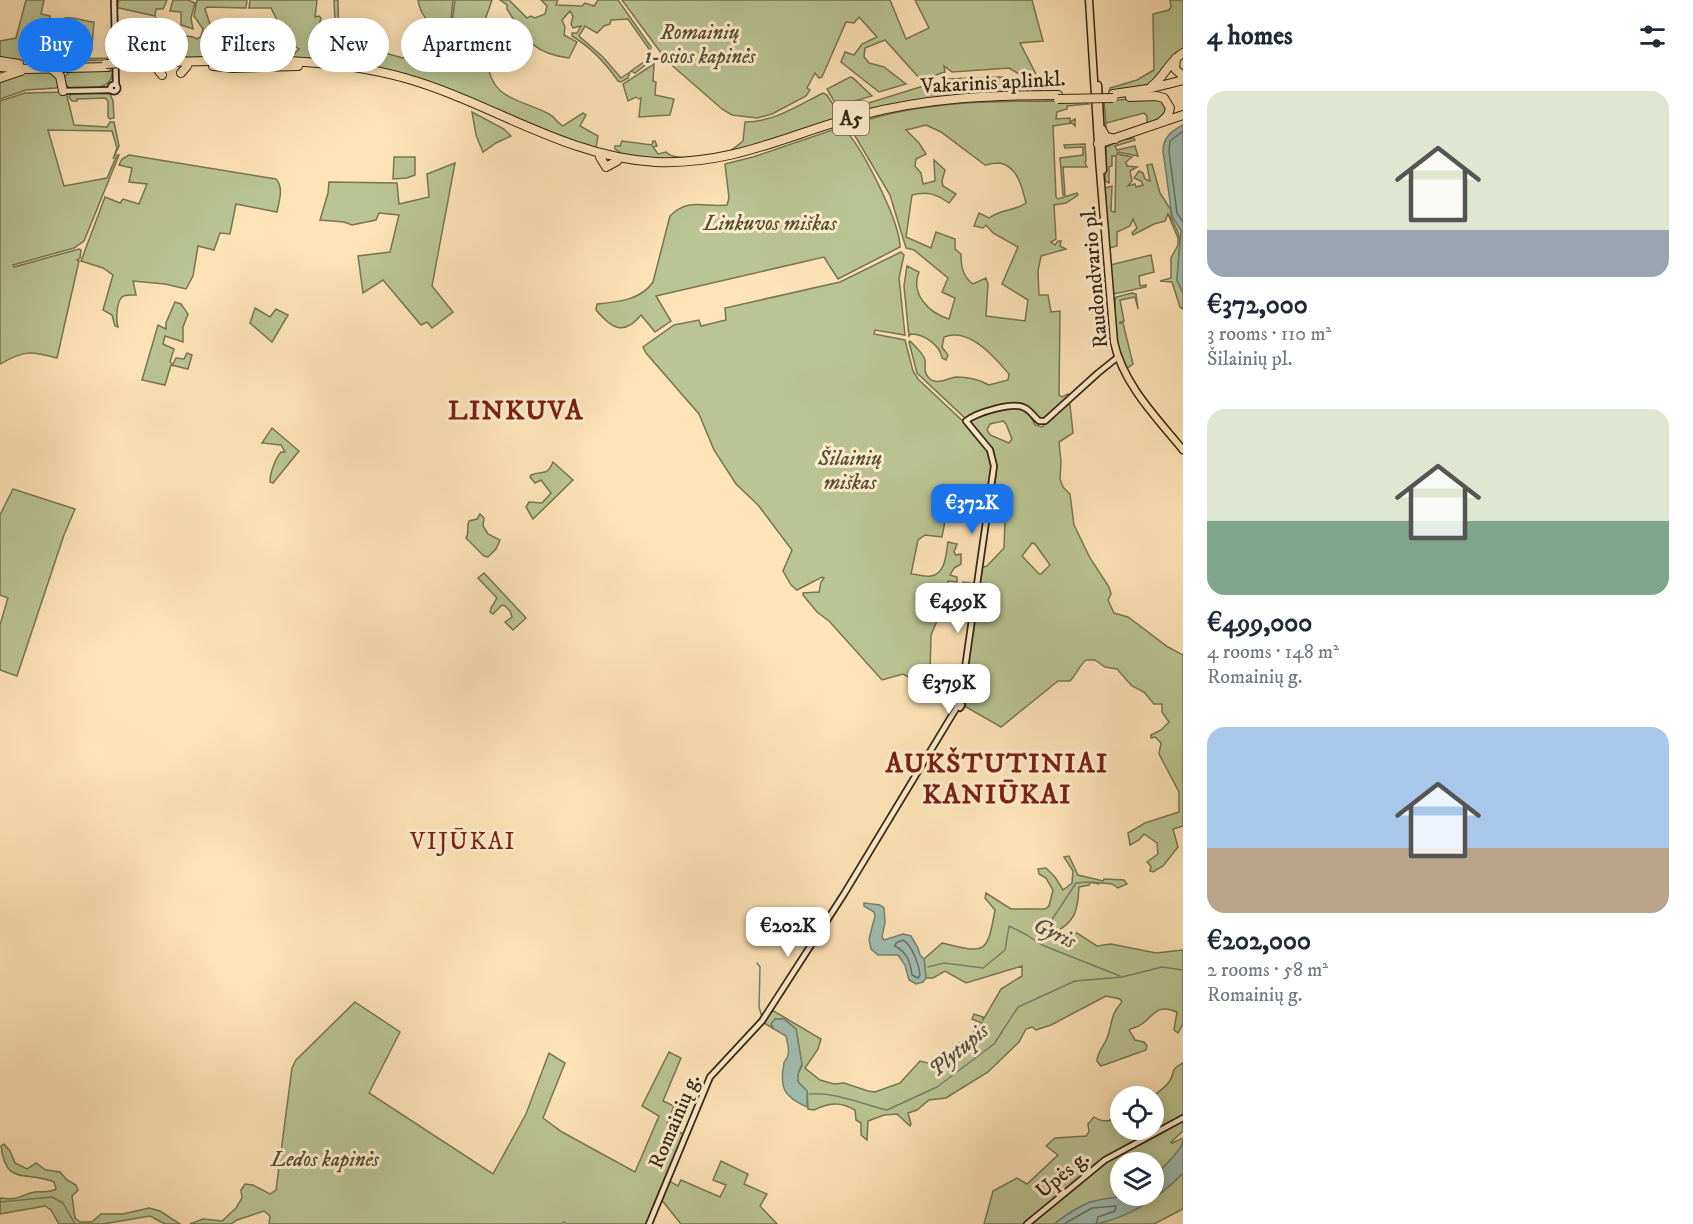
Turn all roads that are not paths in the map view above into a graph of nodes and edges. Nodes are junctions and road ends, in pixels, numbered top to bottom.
1 (1089, 0) edge
2 (115, 2) edge
3 (116, 18) edge
4 (1180, 54) edge
5 (0, 61) edge
6 (1093, 61) junction
7 (308, 64) edge
8 (105, 65) edge
9 (296, 65) edge
10 (296, 65) edge
11 (303, 65) junction
12 (308, 65) edge
13 (0, 67) edge
14 (188, 67) edge
15 (18, 68) edge
16 (19, 72) edge
17 (56, 72) edge
18 (68, 72) edge
19 (161, 72) edge
20 (366, 72) edge
21 (373, 72) edge
22 (114, 75) joint
23 (162, 75) dead end
24 (0, 78) edge
25 (1183, 80) edge
26 (62, 81) junction
27 (1148, 89) junction
28 (101, 90) junction
29 (63, 91) joint
30 (1113, 96) junction
31 (1058, 97) junction
32 (1130, 97) junction
33 (1183, 116) edge
34 (1156, 125) junction
35 (1102, 130) junction
36 (1116, 139) junction
37 (1099, 142) junction
38 (1115, 348) junction
39 (1118, 357) junction
40 (1110, 362) junction
41 (1183, 450) edge
42 (1183, 1119) edge
43 (649, 1224) edge
44 (1027, 1224) edge

1 - 6 main road, Raudondvario pl.
2 - 3 main road
4 - 25 highway
4 - 27 highway
5 - 8 highway
6 - 35 main road, Raudondvario pl.
6 - 37 main road, Raudondvario pl.
7 - 14 highway
9 - 11 highway
10 - 11 highway
11 - 12 highway
13 - 15 highway
16 - 24 highway
17 - 26 highway
18 - 26 highway
19 - 23 highway
20 - 31 highway, Vakarinis aplinkl. / A5
21 - 31 highway, Vakarinis aplinkl. / A5
22 - 28 main road
22 - 28 main road
25 - 27 highway, Vakarinis aplinkl. / A5
25 - 32 highway, Vakarinis aplinkl. / A5
26 - 29 highway
27 - 30 highway, Vakarinis aplinkl. / A5
28 - 29 main road
30 - 31 highway, Vakarinis aplinkl. / A5, bridge
30 - 32 highway, Vakarinis aplinkl. / A5
32 - 34 highway
33 - 34 highway
34 - 36 highway
35 - 36 highway
35 - 37 main road, Raudondvario pl.
36 - 37 highway
37 - 38 main road, Raudondvario pl.
38 - 39 main road, Raudondvario pl.
38 - 40 main road
39 - 40 main road
39 - 41 main road, Raudondvario pl.
40 - 43 main road, Romainių g.
42 - 44 main road, Upės g.

